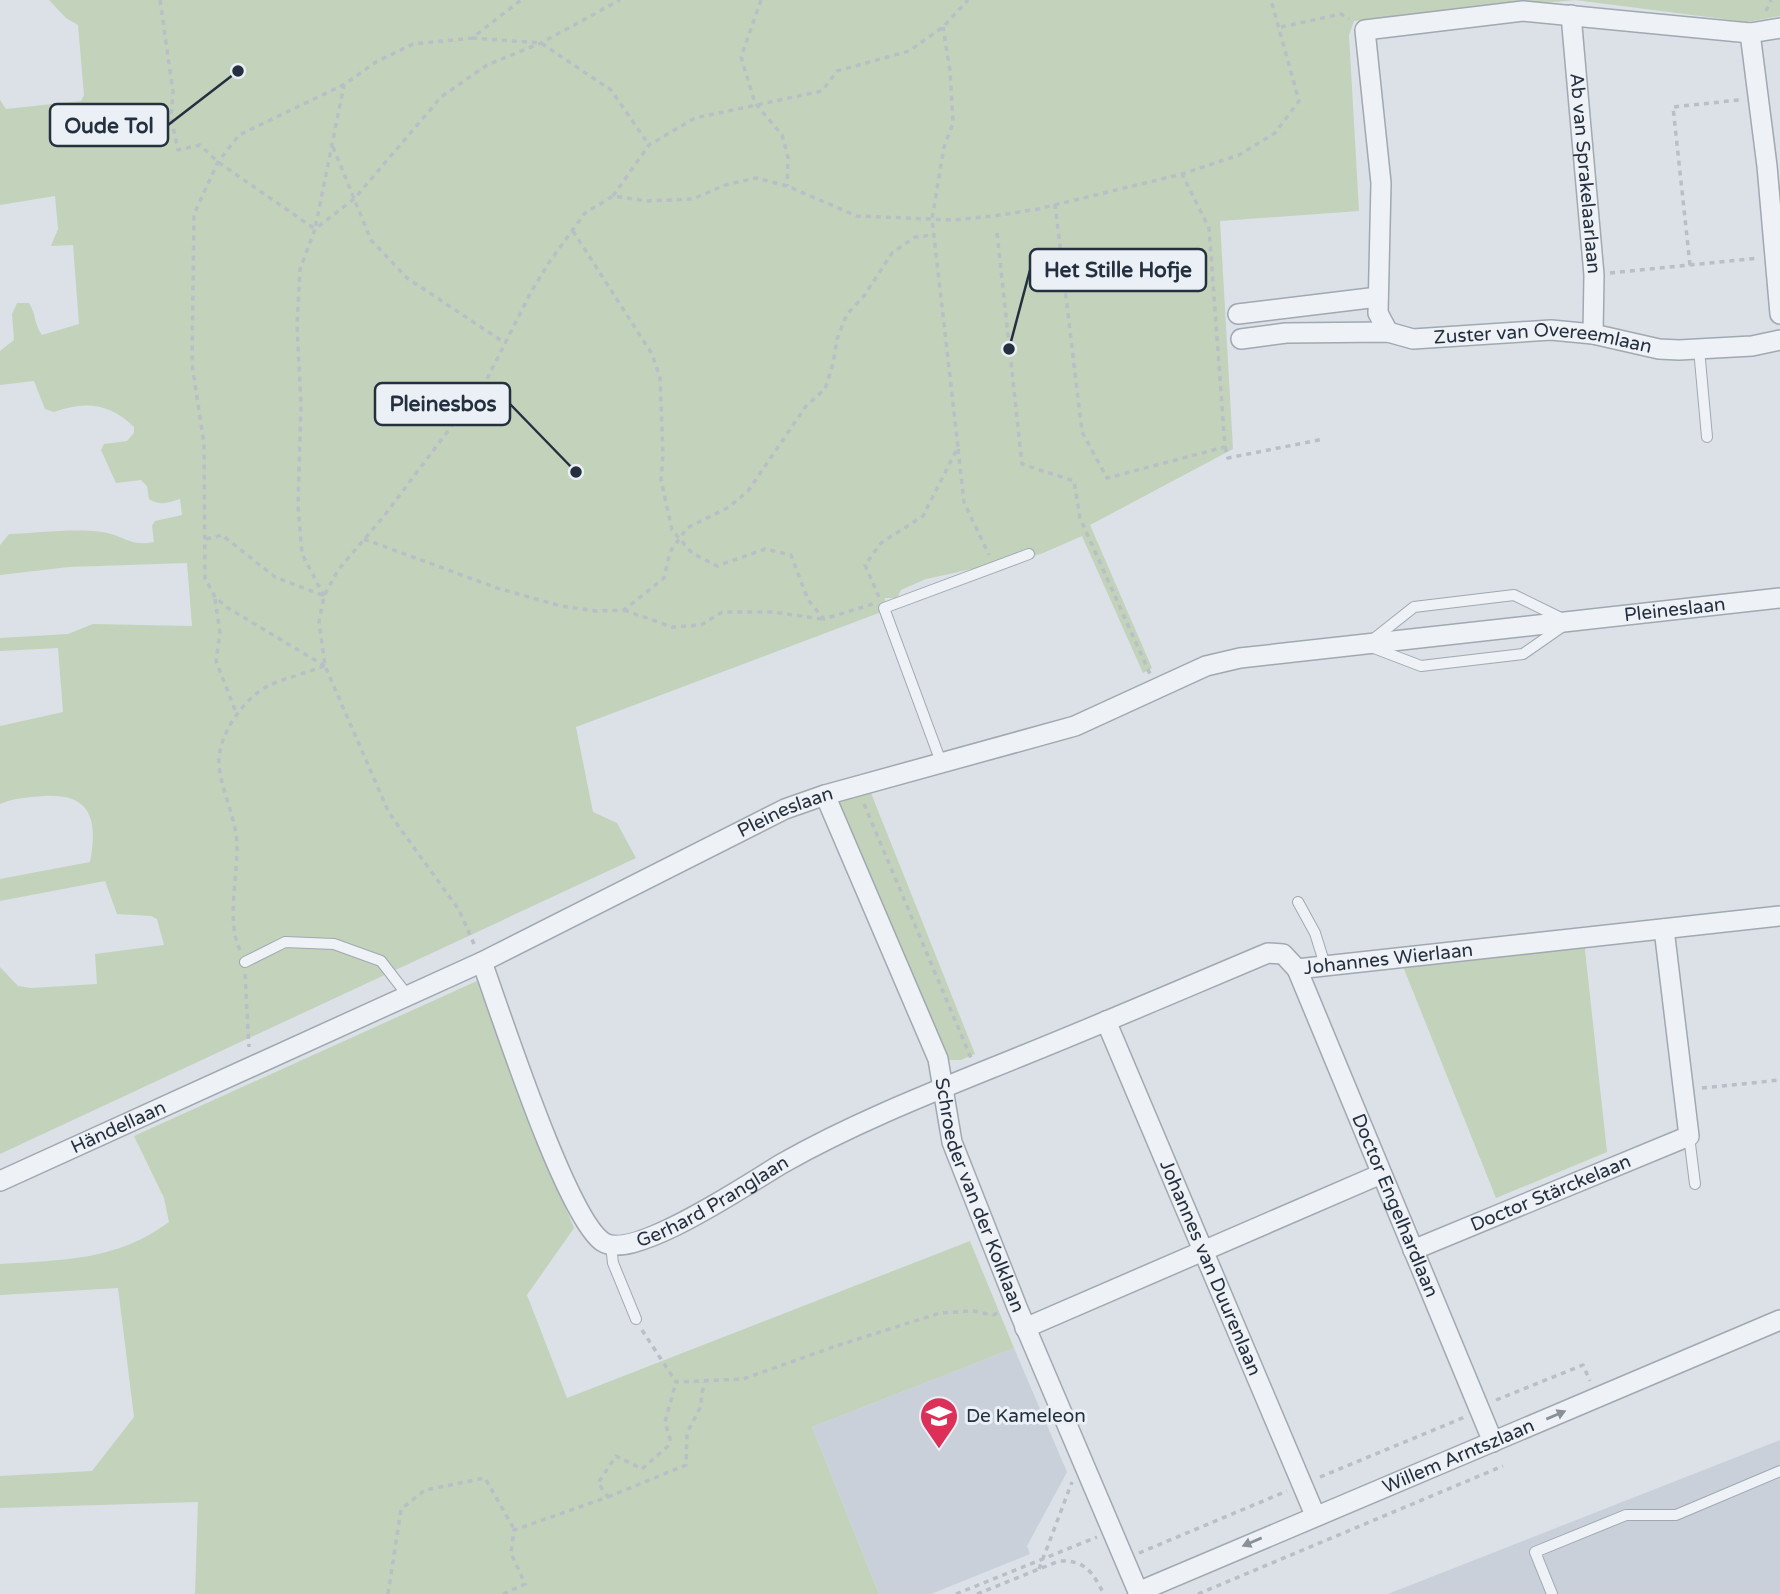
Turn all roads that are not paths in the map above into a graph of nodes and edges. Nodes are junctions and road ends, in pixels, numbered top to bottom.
1 (1571, 15) junction
2 (1780, 28) edge
3 (1750, 33) junction
4 (1378, 297) junction
5 (1283, 309) junction
6 (1238, 314) dead end
7 (1780, 314) edge
8 (1388, 332) junction
9 (1286, 333) junction
10 (1593, 334) junction
11 (1241, 340) dead end
12 (1780, 340) edge
13 (1699, 349) junction
14 (1707, 438) dead end
15 (1029, 554) dead end
16 (1780, 598) edge
17 (1569, 622) junction
18 (1366, 645) junction
19 (941, 762) junction
20 (825, 795) junction
21 (1298, 902) dead end
22 (1780, 916) edge
23 (1664, 929) junction
24 (245, 962) road end
25 (482, 962) junction
26 (1325, 965) junction
27 (1297, 969) junction
28 (409, 997) junction
29 (1106, 1021) junction
30 (244, 1073) joint
31 (944, 1087) junction
32 (1689, 1136) junction
33 (1381, 1174) junction
34 (0, 1181) edge
35 (1695, 1184) dead end
36 (611, 1245) junction
37 (1413, 1250) junction
38 (1202, 1252) junction
39 (636, 1319) road end
40 (1780, 1320) edge
41 (1025, 1328) junction
42 (1493, 1442) junction
43 (1780, 1471) edge
44 (1315, 1515) junction
45 (1139, 1593) edge
46 (1552, 1594) edge

1 - 3 street
1 - 4 street
1 - 10 street, Ab van Sprakelaarlaan
2 - 3 street
3 - 7 street
4 - 5 street
4 - 8 street
5 - 6 street
5 - 9 street
8 - 9 street, Zuster van Overeemlaan
8 - 10 street, Zuster van Overeemlaan
9 - 11 street, Zuster van Overeemlaan
10 - 13 street, Zuster van Overeemlaan
12 - 13 street, Zuster van Overeemlaan
13 - 14 lane
15 - 19 lane
16 - 17 street, Pleineslaan
17 - 18 street, Pleineslaan
17 - 18 lane, Pleineslaan
17 - 18 lane
18 - 19 street, Pleineslaan
19 - 20 street, Pleineslaan
20 - 25 street, Pleineslaan
20 - 31 street, Schroeder van der Kolklaan
21 - 26 lane
22 - 23 street, Johannes Wierlaan
23 - 26 street, Johannes Wierlaan
23 - 32 street
24 - 28 lane
25 - 28 street, Pleineslaan
25 - 36 street, Gerhard Pranglaan
26 - 27 street, Johannes Wierlaan
27 - 29 street, Johannes Wierlaan
27 - 33 street, Doctor Engelhardlaan
28 - 30 street, Pleineslaan
29 - 31 street, Johannes Wierlaan
29 - 38 street, Johannes van Duurenlaan
30 - 34 street, Händellaan
31 - 36 street, Gerhard Pranglaan
31 - 41 street, Schroeder van der Kolklaan
32 - 35 lane
32 - 37 street, Doctor Stärckelaan
33 - 37 street, Doctor Engelhardlaan
33 - 38 street
36 - 39 lane
37 - 42 street, Doctor Engelhardlaan
38 - 41 street
38 - 44 street, Johannes van Duurenlaan
42 -> 40 street, Willem Arntszlaan
41 - 45 street, Schroeder van der Kolklaan
42 - 44 street, Willem Arntszlaan
43 - 46 lane
44 -> 45 street, Willem Arntszlaan

